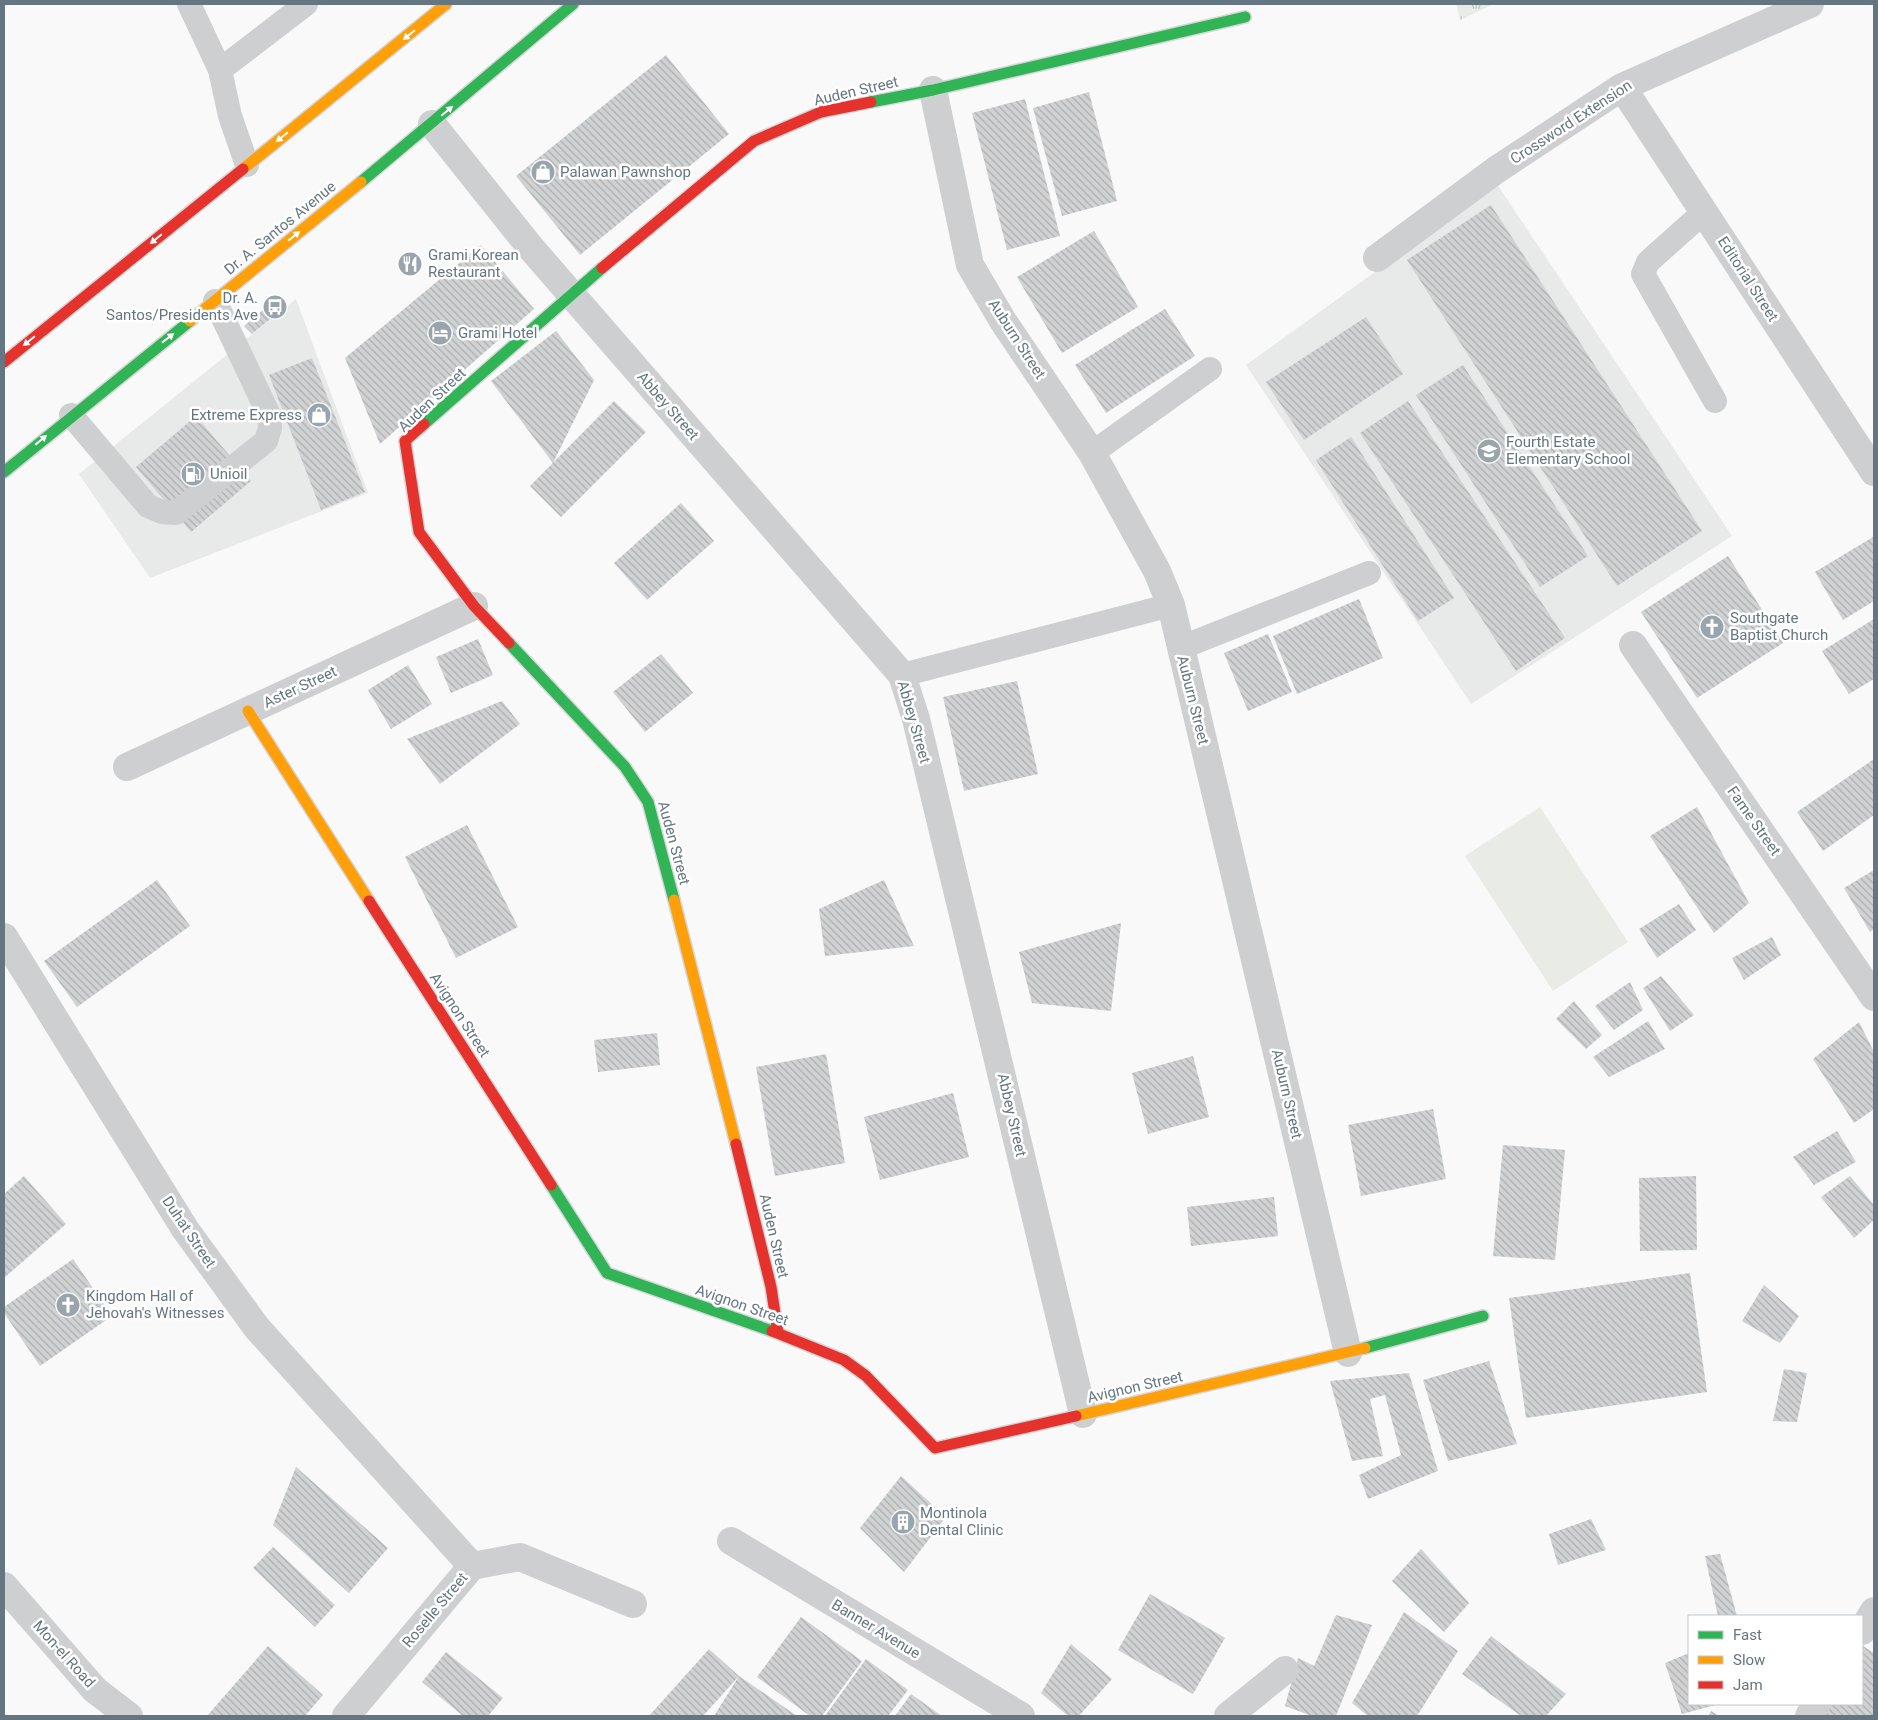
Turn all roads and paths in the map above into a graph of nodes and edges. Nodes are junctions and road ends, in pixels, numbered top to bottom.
1 (189, 4) edge
2 (306, 4) edge
3 (446, 4) edge
4 (573, 4) edge
5 (1810, 4) edge
6 (1245, 16) dead end
7 (220, 70) junction
8 (1622, 87) junction
9 (933, 90) junction
10 (432, 124) junction
11 (246, 165) junction
12 (1704, 212) junction
13 (1377, 258) dead end
14 (571, 294) junction
15 (215, 301) junction
16 (4, 362) edge
17 (1210, 370) dead end
18 (1716, 401) dead end
19 (71, 415) junction
20 (1092, 453) junction
21 (4, 472) edge
22 (1874, 472) edge
23 (1368, 573) dead end
24 (1171, 605) junction
25 (474, 606) junction
26 (1633, 645) dead end
27 (1180, 648) junction
28 (902, 675) junction
29 (248, 711) junction
30 (127, 767) dead end
31 (4, 937) edge
32 (1874, 997) edge
33 (1483, 1316) dead end
34 (778, 1333) junction
35 (1348, 1353) junction
36 (1083, 1414) junction
37 (730, 1541) dead end
38 (472, 1566) junction
39 (4, 1586) edge
40 (634, 1604) dead end
41 (1874, 1611) edge
42 (1863, 1629) edge
43 (1285, 1670) dead end
44 (1816, 1705) edge
45 (129, 1716) edge
46 (346, 1716) edge
47 (1021, 1716) edge
48 (1228, 1716) edge
49 (1809, 1716) edge

1 - 7 lane
2 - 7 lane
3 -> 11 street
10 -> 4 street, Dr. A. Santos Avenue
5 - 8 street, Crossword Extension
6 - 9 street, Auden Street
7 - 11 lane
8 - 12 street, Editorial Street
8 - 13 street, Crossword Extension
9 - 14 street, Auden Street
9 - 20 street, Auburn Street
10 - 14 street, Abbey Street
15 -> 10 street, Dr. A. Santos Avenue
11 -> 16 street
12 - 18 lane
12 - 22 street, Editorial Street
14 - 25 street, Auden Street
14 - 28 street, Abbey Street
19 -> 15 street, Dr. A. Santos Avenue
15 - 19 lane
17 - 20 lane
21 -> 19 street, Dr. A. Santos Avenue
20 - 24 street, Auburn Street
23 - 27 lane
24 - 27 street, Auburn Street
24 - 28 lane
25 - 29 street, Aster Street
25 - 34 street, Auden Street
26 - 32 street, Fame Street
27 - 35 street, Auburn Street
28 - 36 street, Abbey Street
29 - 30 street, Aster Street
29 - 34 street, Avignon Street
31 - 38 street, Duhat Street
33 - 35 street, Avignon Street
34 - 36 street, Avignon Street
35 - 36 street, Avignon Street
37 - 47 street, Banner Avenue
38 - 40 street, Roselle Street
38 - 46 street, Roselle Street
39 - 45 street, Mon-el Road
41 - 42 street
43 - 48 street
44 - 49 street

